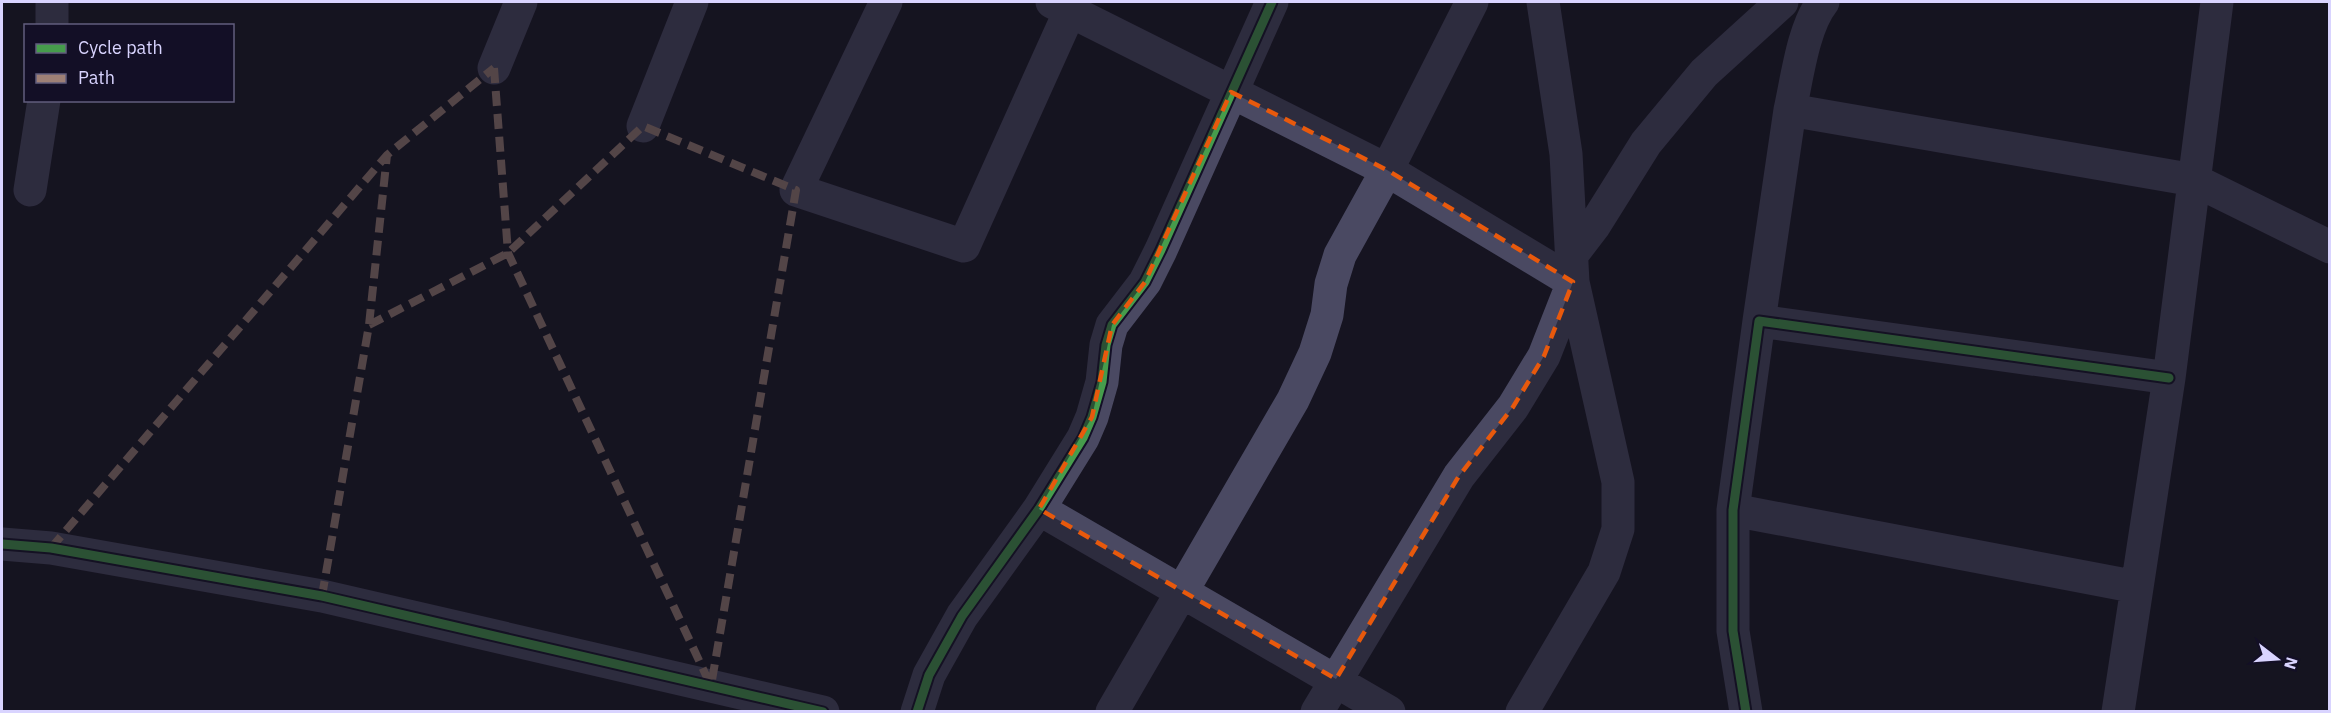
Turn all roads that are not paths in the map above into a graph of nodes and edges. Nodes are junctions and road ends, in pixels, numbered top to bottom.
1 (52, 2) edge
2 (521, 2) edge
3 (692, 2) edge
4 (886, 2) edge
5 (1272, 2) edge
6 (1472, 2) edge
7 (1543, 2) edge
8 (1782, 2) edge
9 (1822, 2) edge
10 (2217, 2) edge
11 (1065, 5) edge
12 (52, 24) edge
13 (1809, 35) junction
14 (494, 68) dead end
15 (1231, 92) junction
16 (44, 102) edge
17 (1791, 110) junction
18 (643, 126) dead end
19 (1387, 170) junction
20 (2194, 180) junction
21 (30, 190) dead end
22 (2330, 247) edge
23 (1572, 269) junction
24 (1759, 321) junction
25 (2169, 378) junction
26 (1039, 509) junction
27 (1733, 510) junction
28 (2, 544) edge
29 (2138, 587) junction
30 (1180, 592) junction
31 (1336, 680) junction
32 (709, 699) edge
33 (823, 711) edge
34 (917, 711) edge
35 (1112, 711) edge
36 (1317, 711) edge
37 (1389, 711) edge
38 (1522, 711) edge
39 (1746, 711) edge
40 (2118, 711) edge

1 - 12 street
2 - 14 street
3 - 18 street
4 - 11 street
5 - 15 street
6 - 19 street
7 - 23 street
8 - 13 street
8 - 23 street
9 - 13 street
10 - 20 street
11 - 15 street
13 - 17 street
15 - 19 street
15 - 26 street
16 - 21 street
17 - 20 street
17 - 24 street
19 - 23 street
19 - 30 street
20 - 22 street
20 - 25 street
23 - 31 street
23 - 38 street
24 - 25 street
24 - 27 street
25 - 29 street
26 - 30 street
26 - 34 street
27 - 29 street
27 - 39 street
28 - 32 street
29 - 40 street
30 - 31 street
30 - 35 street
31 - 36 street
31 - 37 street
32 - 33 street

